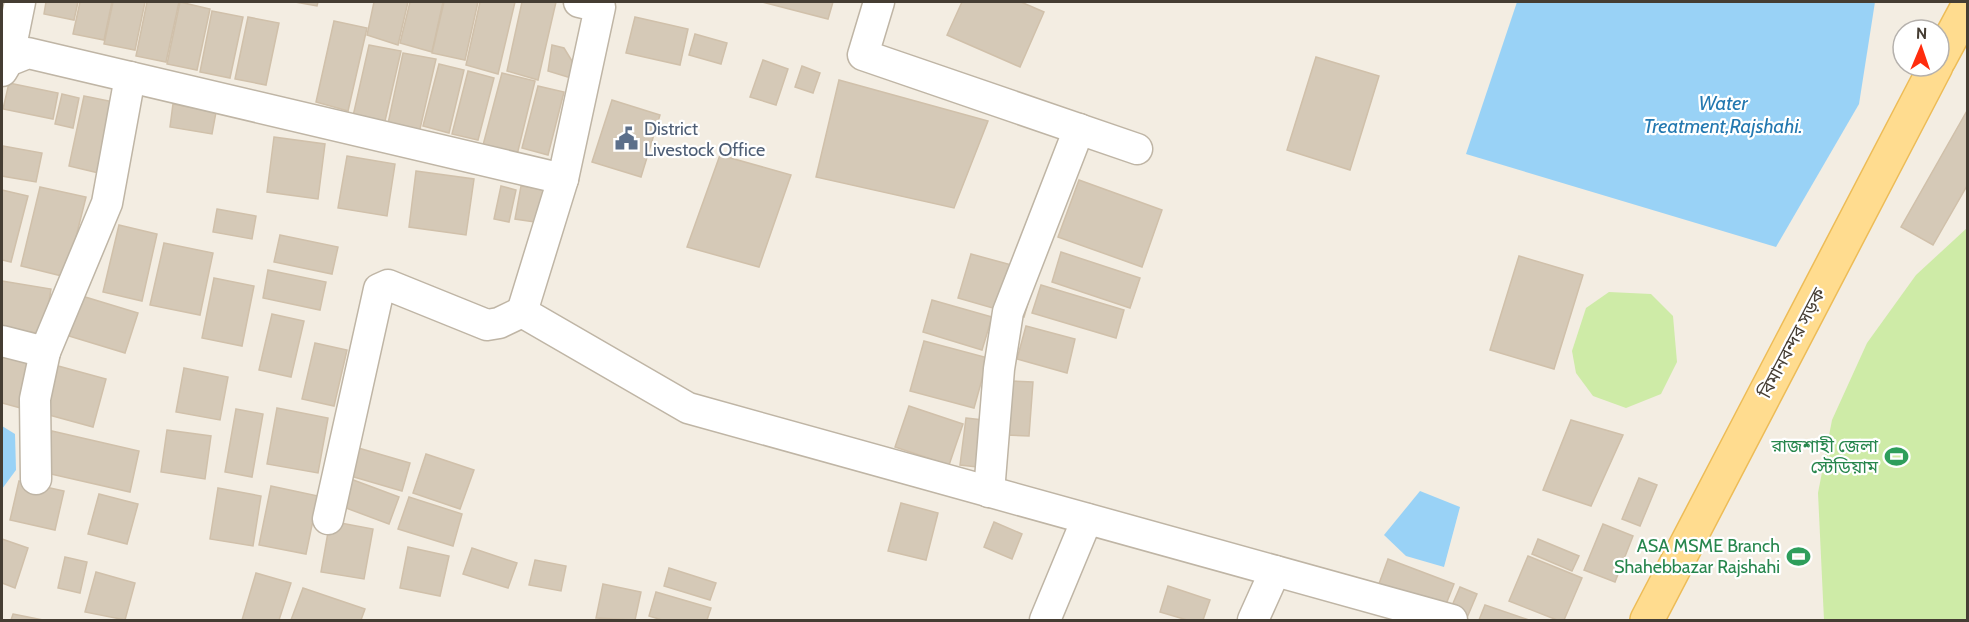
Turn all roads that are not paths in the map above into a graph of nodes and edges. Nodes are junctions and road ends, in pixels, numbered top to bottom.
1 (20, 2) edge
2 (579, 2) edge
3 (879, 2) edge
4 (1968, 6) edge
5 (1951, 38) edge
6 (5, 66) edge
7 (130, 77) junction
8 (1930, 78) edge
9 (1079, 129) junction
10 (1137, 149) dead end
11 (563, 179) junction
12 (522, 312) junction
13 (2, 341) edge
14 (45, 352) junction
15 (36, 479) dead end
16 (988, 492) junction
17 (328, 519) dead end
18 (1087, 519) junction
19 (1275, 571) junction
20 (1045, 621) edge
21 (1253, 621) edge
22 (1452, 621) edge
23 (1647, 621) edge

1 - 6 street
2 - 11 street
3 - 9 street
4 - 5 main road
6 - 7 street
7 - 11 street
7 - 14 street
8 - 23 main road, বিমানবন্দর সড়ক
9 - 10 street
9 - 16 street
11 - 12 street
12 - 16 street
12 - 17 street
13 - 14 street
14 - 15 street
16 - 18 street
18 - 19 street
18 - 20 street
19 - 21 street
19 - 22 street

